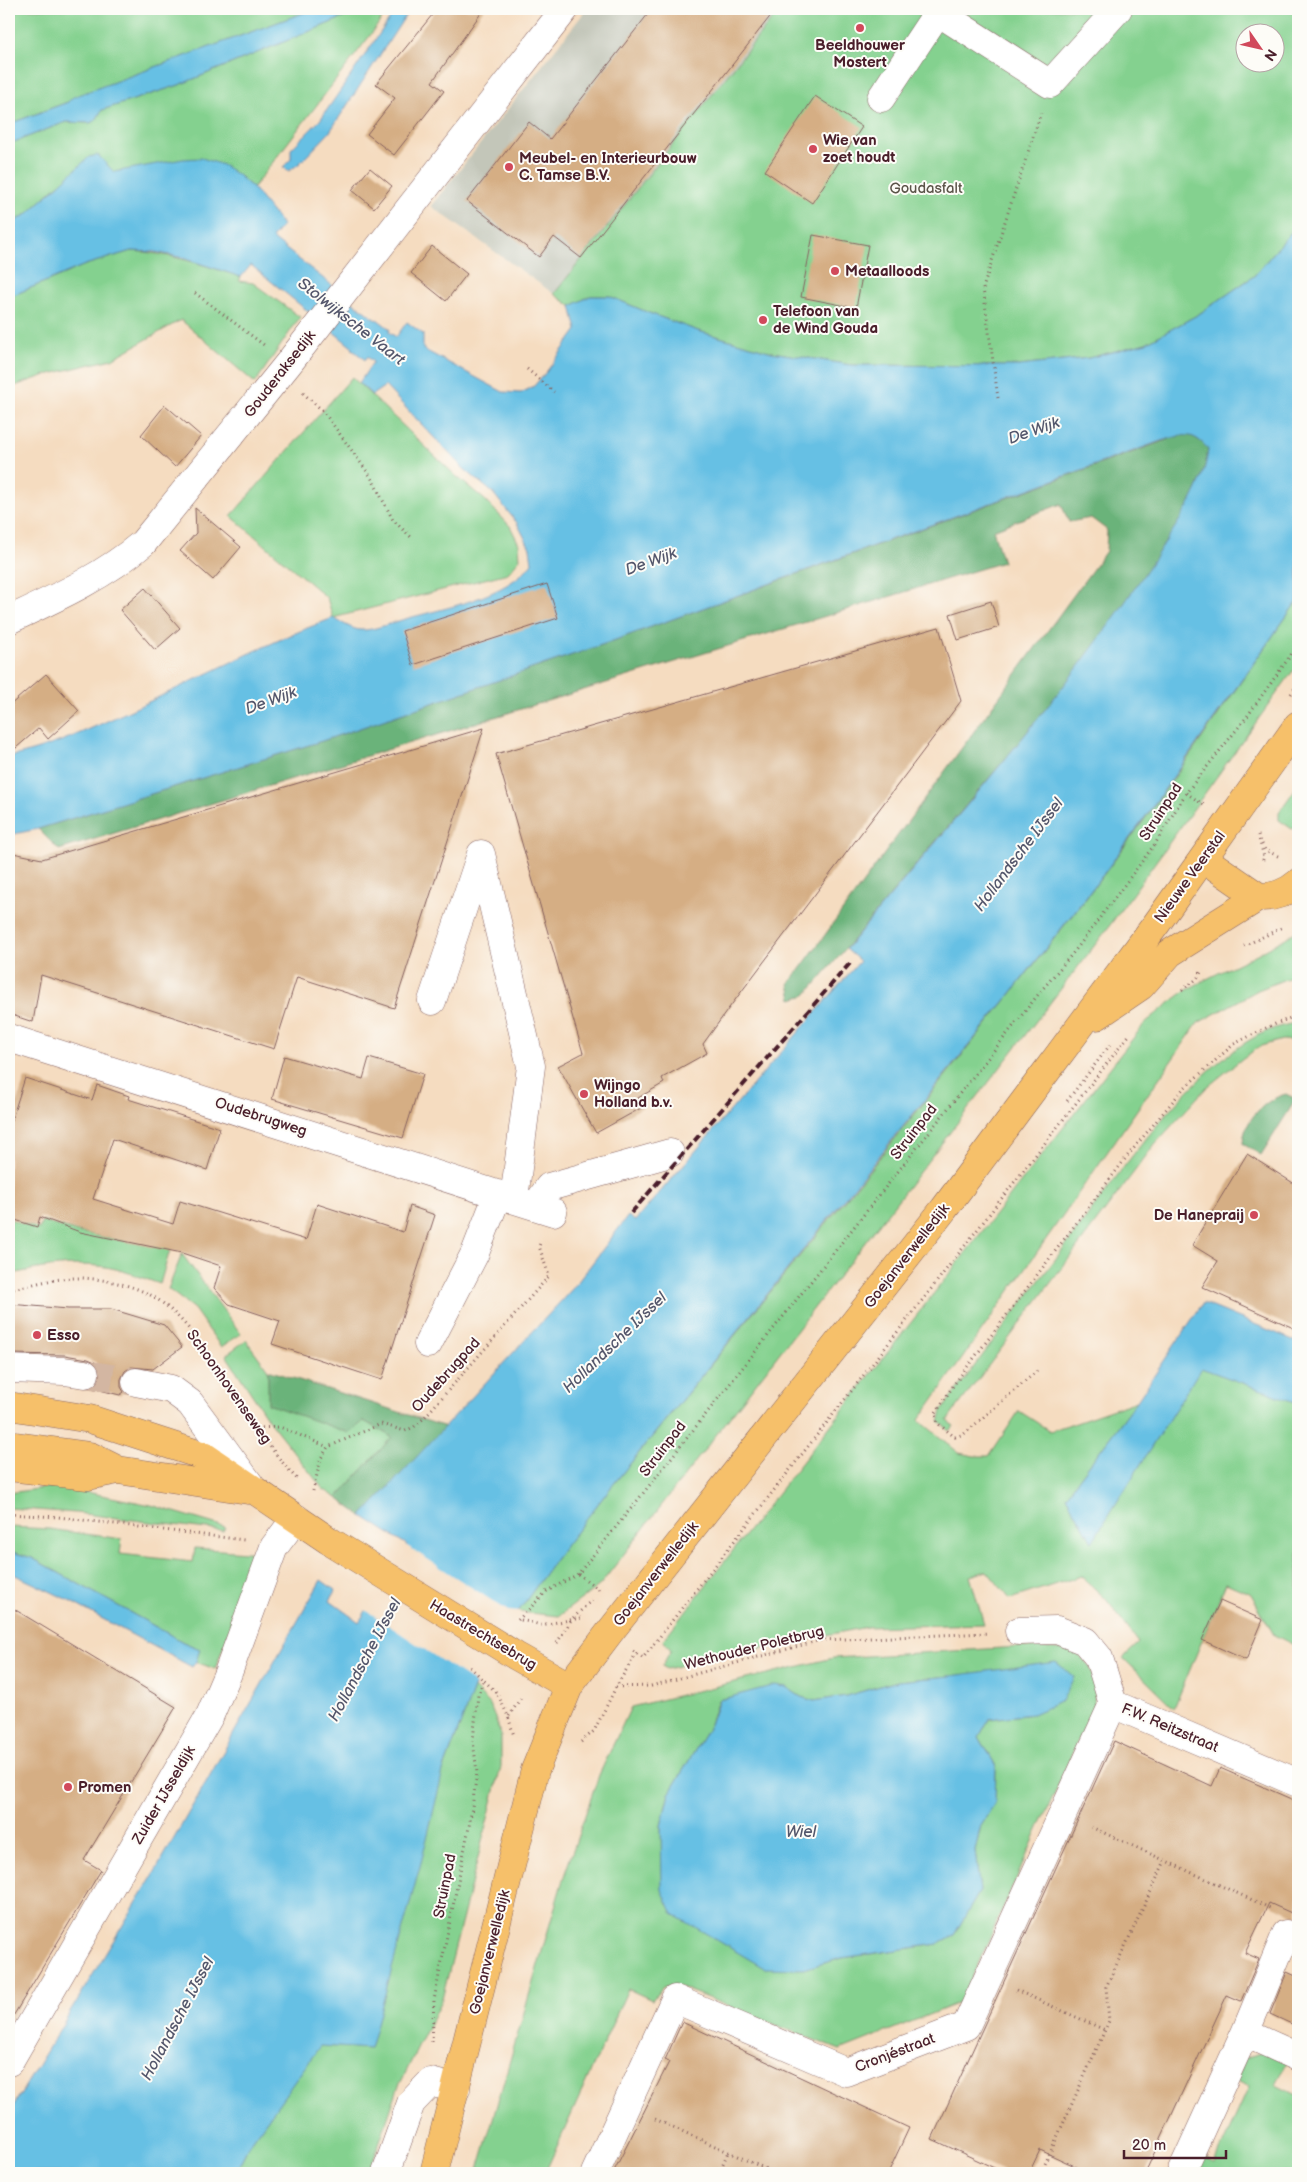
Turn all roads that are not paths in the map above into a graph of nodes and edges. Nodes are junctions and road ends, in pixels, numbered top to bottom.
1 (565, 9) edge
2 (1118, 9) edge
3 (939, 10) edge
4 (881, 98) dead end
5 (9, 620) edge
6 (1298, 726) edge
7 (1204, 859) junction
8 (1298, 883) edge
9 (1253, 893) junction
10 (432, 1001) dead end
11 (1080, 1028) junction
12 (9, 1038) edge
13 (670, 1153) dead end
14 (525, 1202) junction
15 (428, 1344) dead end
16 (9, 1369) edge
17 (86, 1374) tunnel mouth
18 (136, 1382) tunnel mouth
19 (9, 1406) edge
20 (9, 1445) edge
21 (9, 1467) edge
22 (118, 1470) junction
23 (255, 1491) junction
24 (296, 1518) junction
25 (1020, 1631) road end
26 (570, 1686) junction
27 (1114, 1704) junction
28 (1298, 1783) edge
29 (1286, 1934) road end
30 (1246, 2033) junction
31 (1298, 2057) edge
32 (9, 2062) edge
33 (443, 2085) junction
34 (386, 2173) edge
35 (434, 2173) edge
36 (595, 2173) edge
37 (1181, 2173) edge

1 - 5 street, Gouderaksedijk
2 - 3 street
3 - 4 street
6 - 7 main road, Nieuwe Veerstal
7 - 9 main road
7 - 11 main road, Nieuwe Veerstal
8 - 9 main road
9 - 11 main road
10 - 14 street
11 - 26 main road, Goejanverwelledijk
12 - 14 street, Oudebrugweg
13 - 14 street
14 - 15 street
16 - 17 street
18 - 23 street
19 - 23 main road
20 - 22 main road
21 - 22 main road
22 - 23 main road
23 - 24 main road
24 - 26 main road, Haastrechtsebrug
24 - 32 street, Zuider IJsseldijk
25 - 27 street, F.W. Reitzstraat
26 - 33 main road, Goejanverwelledijk
27 - 28 street, F.W. Reitzstraat
27 - 36 street, Cronjéstraat
29 - 30 street
30 - 31 street
30 - 37 street
33 - 34 street
33 - 35 main road, Goejanverwelledijk

